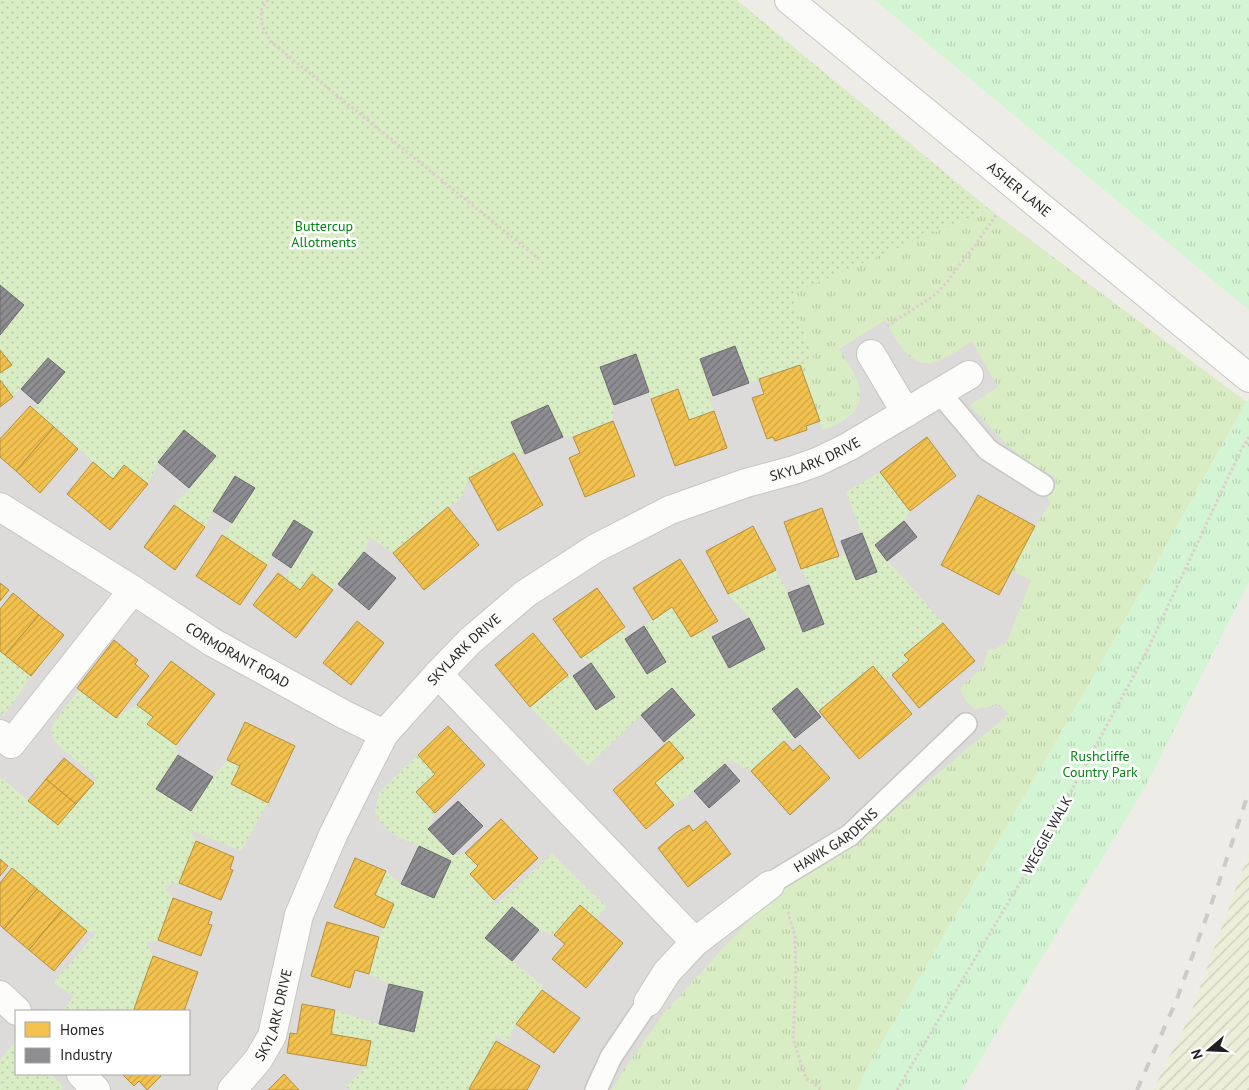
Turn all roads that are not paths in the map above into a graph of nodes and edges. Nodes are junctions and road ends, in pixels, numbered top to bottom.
1 (790, 0) edge
2 (871, 354) road end
3 (969, 375) dead end
4 (1249, 378) edge
5 (940, 392) junction
6 (906, 412) junction
7 (1043, 485) dead end
8 (0, 507) edge
9 (133, 590) junction
10 (438, 674) junction
11 (966, 724) dead end
12 (0, 734) edge
13 (384, 734) junction
14 (770, 885) joint
15 (695, 942) junction
16 (0, 995) edge
17 (648, 1002) joint
18 (16, 1010) edge
19 (81, 1075) edge
20 (96, 1090) edge
21 (232, 1090) edge
22 (596, 1090) edge

1 - 4 street, ASHER LANE
2 - 6 street
3 - 5 street, SKYLARK DRIVE
5 - 6 street, SKYLARK DRIVE
5 - 7 lane
6 - 10 street, SKYLARK DRIVE
8 - 9 street, CORMORANT ROAD
9 - 12 street
9 - 13 street, CORMORANT ROAD
10 - 13 street, SKYLARK DRIVE
10 - 15 street
11 - 14 lane, HAWK GARDENS
13 - 21 street, SKYLARK DRIVE
14 - 15 street, HAWK GARDENS
15 - 17 street, HAWK GARDENS
16 - 18 street
17 - 22 lane, HAWK GARDENS
19 - 20 street

